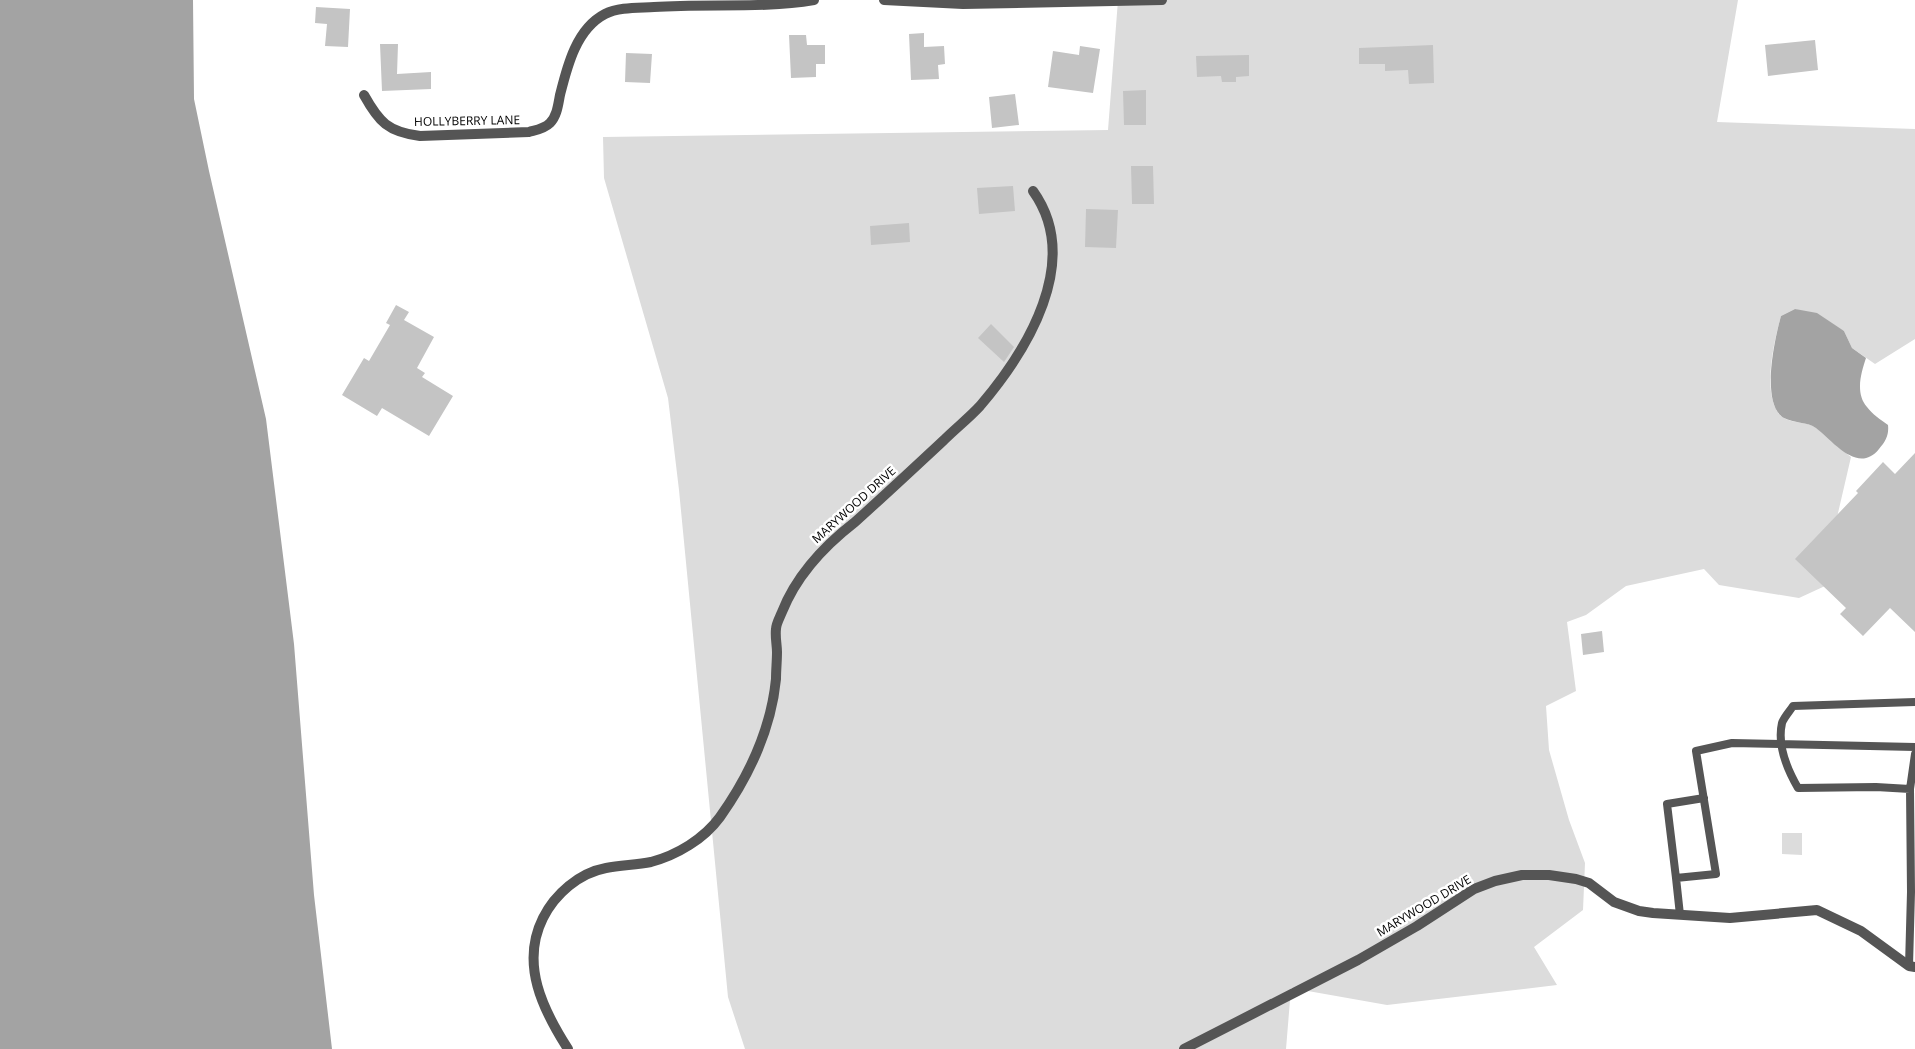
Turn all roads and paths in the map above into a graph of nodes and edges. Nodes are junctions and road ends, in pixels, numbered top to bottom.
1 (814, 0) edge
2 (884, 0) edge
3 (1162, 0) edge
4 (364, 95) dead end
5 (1033, 191) dead end
6 (1915, 702) edge
7 (1781, 745) junction
8 (1915, 747) edge
9 (1915, 754) edge
10 (1910, 789) junction
11 (1704, 798) junction
12 (1913, 810) edge
13 (1676, 878) junction
14 (1680, 915) junction
15 (1912, 966) edge
16 (568, 1049) edge
17 (1184, 1049) edge

1 - 4 street, HOLLYBERRY LANE
2 - 3 street
5 - 16 street, MARYWOOD DRIVE
6 - 7 lane
7 - 8 lane
7 - 10 lane
7 - 11 lane
9 - 10 lane
10 - 12 lane
11 - 13 lane
11 - 13 lane
12 - 15 lane
13 - 14 lane
14 - 15 street, MARYWOOD DRIVE
14 - 17 street, MARYWOOD DRIVE

